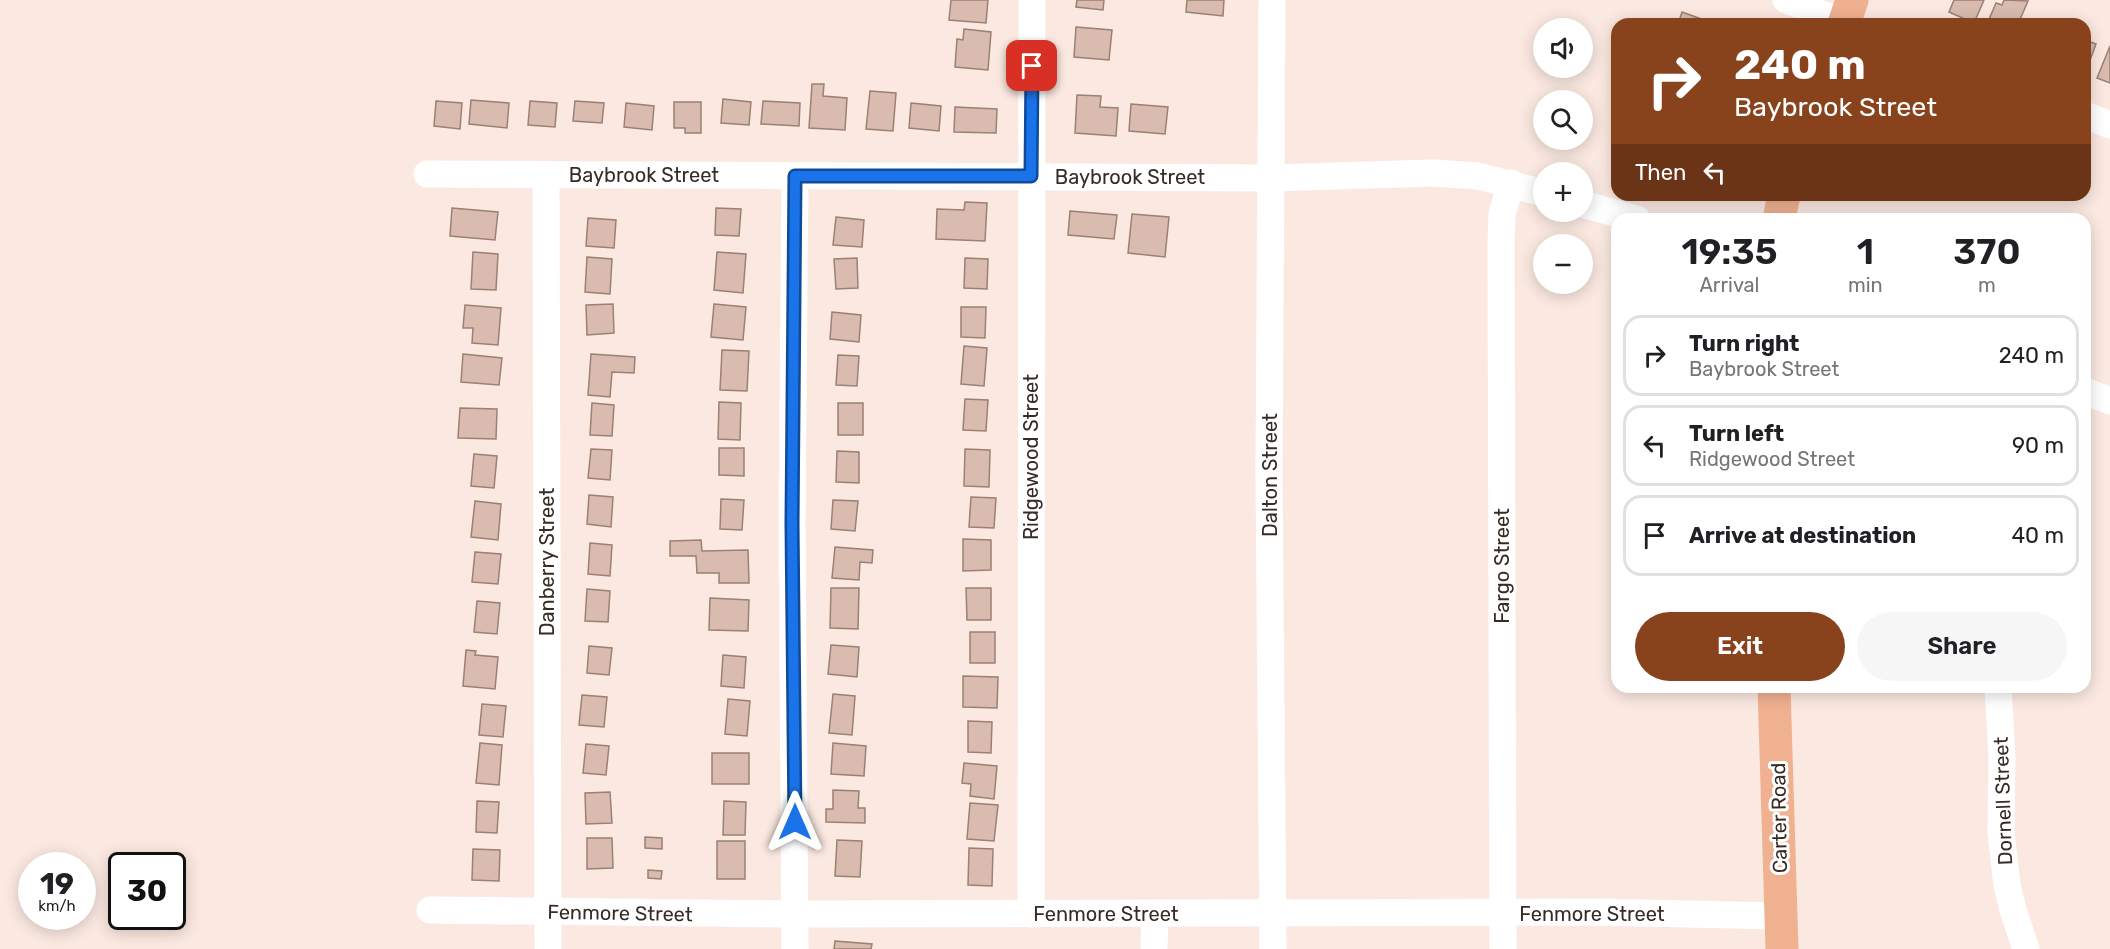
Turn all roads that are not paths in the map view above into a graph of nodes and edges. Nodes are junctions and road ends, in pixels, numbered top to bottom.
1 (1032, 0) edge
2 (1272, 0) edge
3 (1786, 0) edge
4 (1847, 18) edge
5 (2091, 117) edge
6 (2110, 125) edge
7 (427, 174) dead end
8 (546, 175) junction
9 (795, 176) junction
10 (1031, 176) junction
11 (1270, 178) junction
12 (1511, 183) junction
13 (1533, 190) edge
14 (1593, 207) edge
15 (1615, 213) edge
16 (2091, 393) edge
17 (2110, 401) edge
18 (1774, 693) edge
19 (1998, 693) edge
20 (430, 910) dead end
21 (548, 912) junction
22 (1503, 913) junction
23 (796, 914) junction
24 (1031, 914) junction
25 (1155, 914) junction
26 (1273, 914) junction
27 (1781, 916) junction
28 (548, 949) edge
29 (795, 949) edge
30 (1154, 949) edge
31 (1273, 949) edge
32 (1503, 949) edge
33 (1782, 949) edge
34 (2026, 949) edge

1 - 10 street, Ridgewood Street
2 - 11 street, Dalton Street
3 - 4 street
5 - 6 street
7 - 8 street, Baybrook Street
8 - 9 street, Baybrook Street
8 - 21 street, Danberry Street
9 - 10 street, Baybrook Street
9 - 23 street
10 - 11 street, Baybrook Street
10 - 24 street, Ridgewood Street
11 - 12 street, Baybrook Street
11 - 26 street, Dalton Street
12 - 13 street, Baybrook Street
12 - 22 street, Fargo Street
14 - 15 street
16 - 17 street
18 - 27 main road, Carter Road
19 - 34 street, Dornell Street
20 - 21 street, Fenmore Street
21 - 23 street, Fenmore Street
21 - 28 street, Danberry Street
22 - 26 street, Fenmore Street
22 - 27 street, Fenmore Street
22 - 32 street, Fargo Street
23 - 24 street, Fenmore Street
23 - 29 street
24 - 25 street, Fenmore Street
25 - 26 street, Fenmore Street
25 - 30 street
26 - 31 street, Dalton Street
27 - 33 main road, Carter Road

